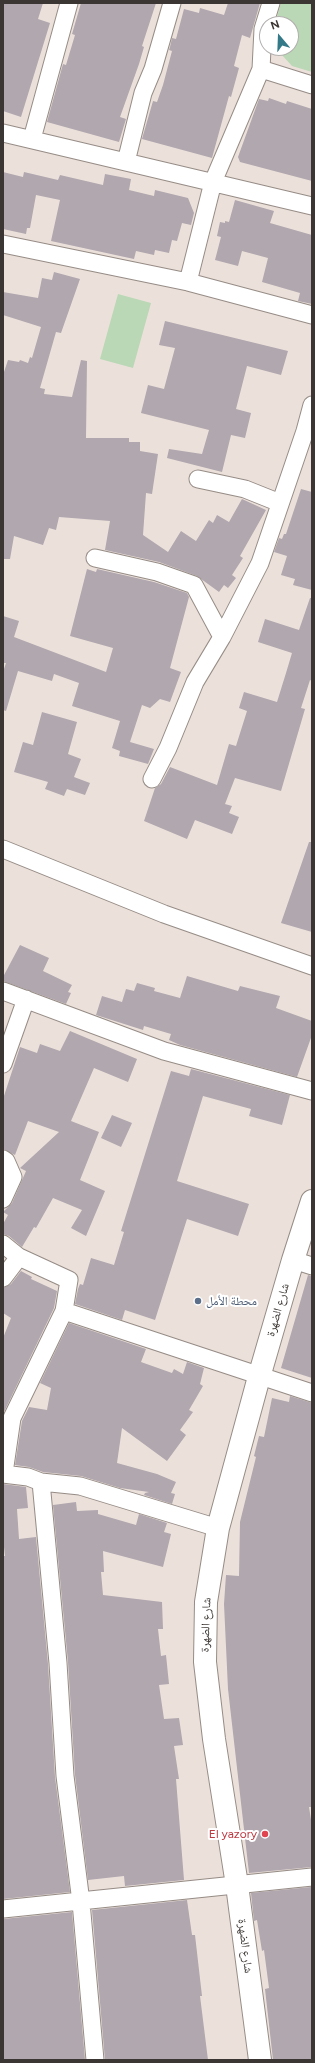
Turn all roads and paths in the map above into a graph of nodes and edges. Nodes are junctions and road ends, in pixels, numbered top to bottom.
1 (69, 3) edge
2 (172, 3) edge
3 (271, 3) edge
4 (261, 68) junction
5 (312, 85) edge
6 (3, 133) edge
7 (32, 140) junction
8 (126, 162) junction
9 (213, 182) junction
10 (312, 206) edge
11 (3, 244) edge
12 (188, 282) junction
13 (312, 315) edge
14 (312, 405) edge
15 (198, 479) dead end
16 (280, 503) junction
17 (95, 558) dead end
18 (222, 636) junction
19 (152, 779) dead end
20 (3, 849) edge
21 (312, 966) edge
22 (3, 991) edge
23 (26, 999) junction
24 (3, 1064) edge
25 (312, 1092) edge
26 (3, 1159) edge
27 (3, 1199) edge
28 (312, 1201) edge
29 (3, 1244) edge
30 (19, 1257) junction
31 (302, 1263) edge
32 (3, 1278) edge
33 (64, 1311) junction
34 (259, 1377) junction
35 (312, 1393) edge
36 (3, 1473) edge
37 (41, 1482) junction
38 (218, 1528) junction
39 (312, 1878) edge
40 (237, 1885) junction
41 (81, 1902) junction
42 (3, 1909) edge
43 (95, 2060) edge
44 (260, 2060) edge

1 - 7 street
2 - 8 street
3 - 4 street
4 - 5 street
4 - 9 street
6 - 7 street
7 - 8 street
8 - 9 street
9 - 10 street
9 - 12 street
11 - 12 street
12 - 13 street
14 - 16 street
15 - 16 street
16 - 18 street
17 - 18 street
18 - 19 street
20 - 21 street
22 - 23 street
23 - 24 street
23 - 25 street
26 - 27 street
28 - 31 street, شارع الضهرة
29 - 30 street
30 - 32 street
30 - 33 street
31 - 34 street, شارع الضهرة
33 - 34 street
33 - 36 street
34 - 35 street
34 - 38 street, شارع الضهرة
36 - 37 street
37 - 38 street
37 - 41 street
38 - 40 street, شارع الضهرة
39 - 40 street
40 - 41 street
40 - 44 street, شارع الضهرة
41 - 42 street
41 - 43 street

